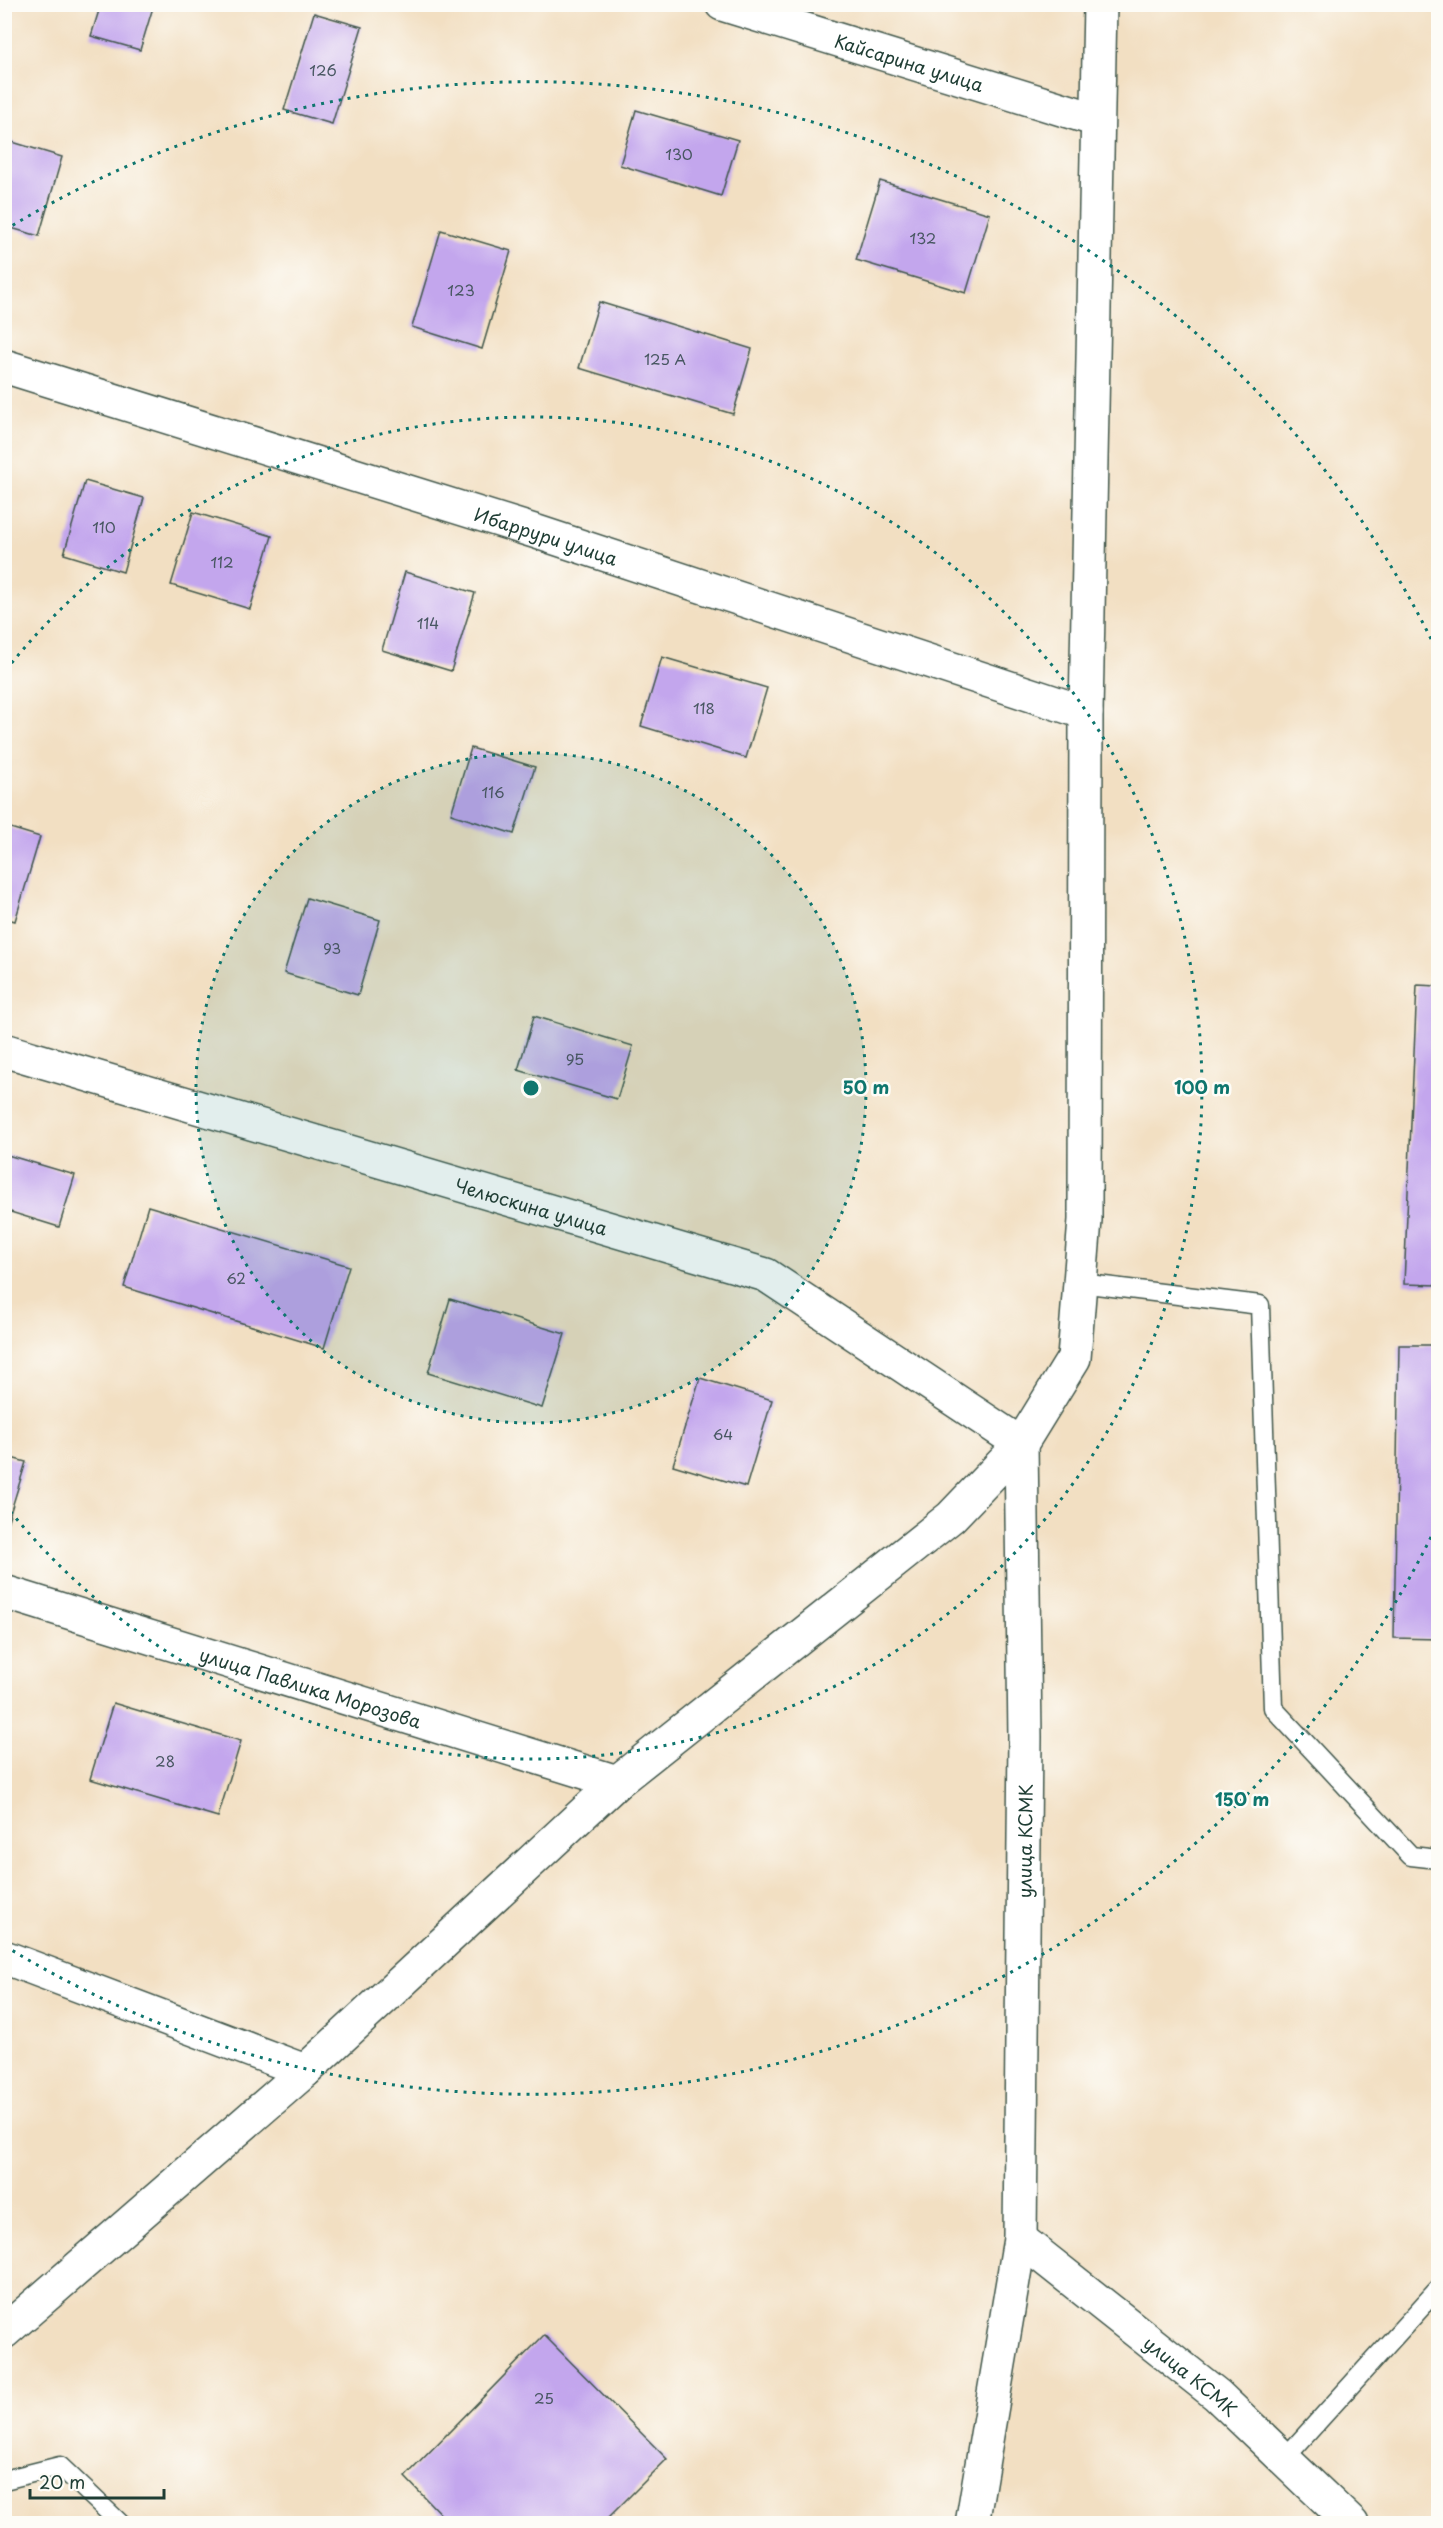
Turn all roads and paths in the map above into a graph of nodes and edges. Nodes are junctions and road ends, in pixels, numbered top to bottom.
1 (722, 4) edge
2 (1100, 4) edge
3 (1097, 120) junction
4 (4, 366) edge
5 (1086, 713) junction
6 (4, 1050) edge
7 (1080, 1283) junction
8 (1021, 1444) junction
9 (4, 1592) edge
10 (616, 1782) junction
11 (1438, 1859) edge
12 (4, 1957) edge
13 (305, 2071) junction
14 (1020, 2239) junction
15 (1438, 2289) edge
16 (4, 2332) edge
17 (1284, 2459) junction
18 (4, 2480) edge
19 (120, 2523) edge
20 (972, 2523) edge
21 (1352, 2523) edge

1 - 3 street, Кайсарина улица
2 - 3 street
3 - 5 street
4 - 5 street, Ибаррури улица
5 - 7 street
6 - 8 street, Челюскина улица
7 - 8 street
7 - 11 lane
8 - 10 street
8 - 14 street, улица КСМК
9 - 10 street, улица Павлика Морозова
10 - 13 street
12 - 13 street
13 - 16 street
14 - 17 street, улица КСМК
14 - 20 street, улица КСМК
15 - 17 lane
17 - 21 street, улица КСМК
18 - 19 lane

